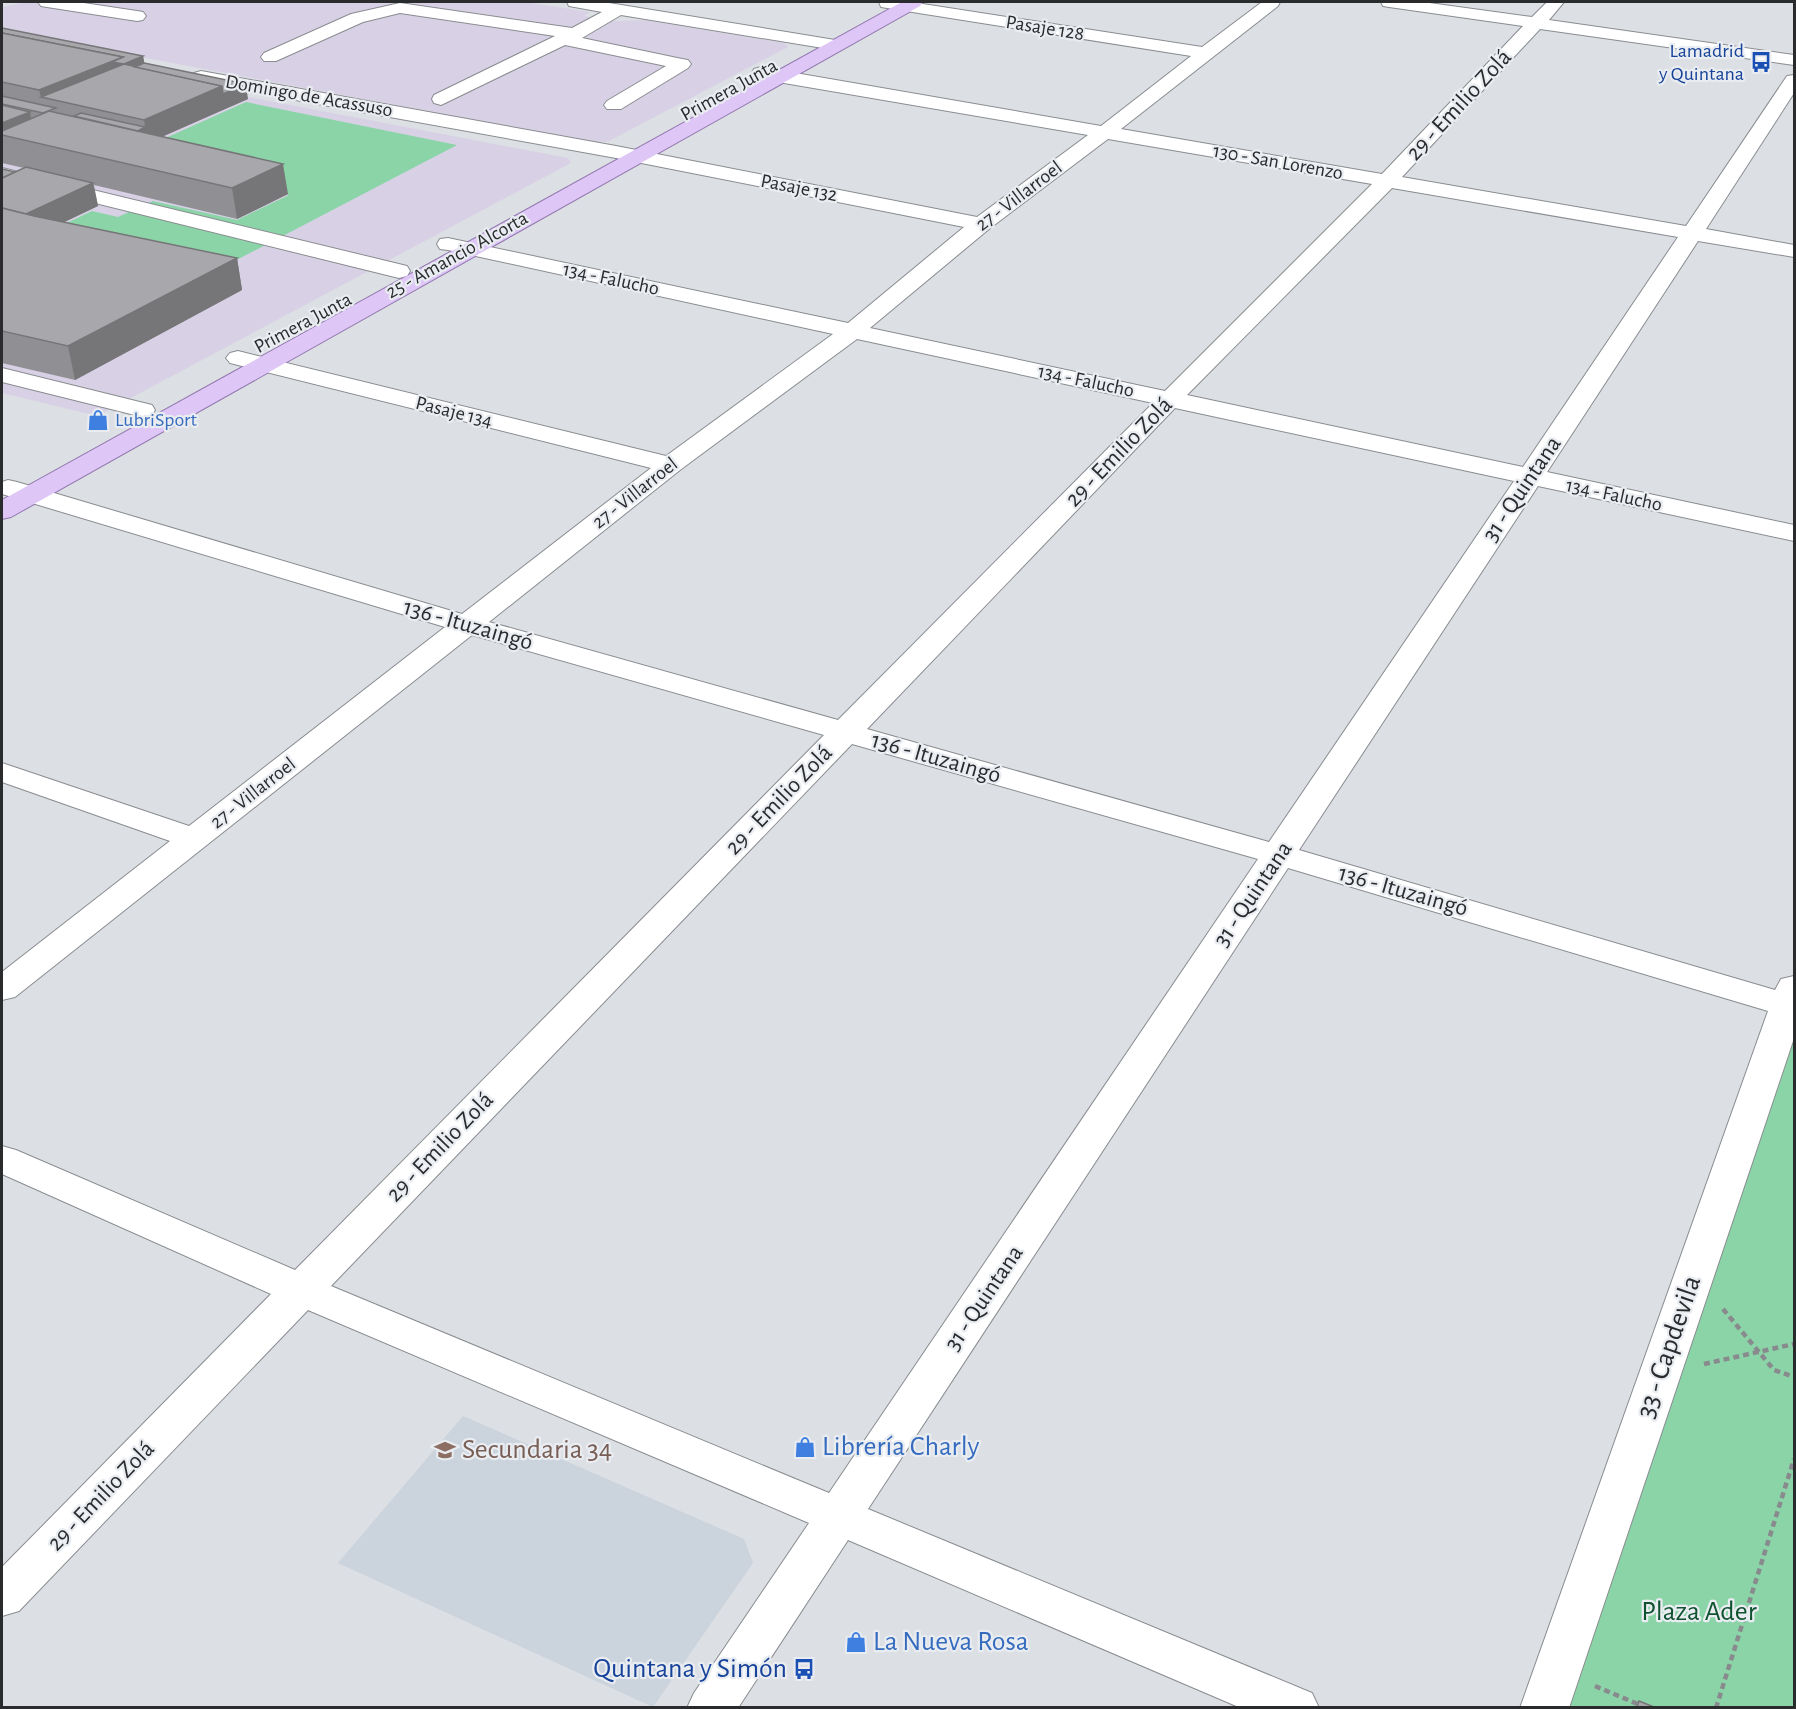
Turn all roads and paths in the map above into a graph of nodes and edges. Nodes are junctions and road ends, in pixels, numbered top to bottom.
1 (47, 2) edge
2 (575, 2) edge
3 (1272, 2) edge
4 (1389, 2) edge
5 (899, 3) edge
6 (619, 6) edge
7 (1546, 12) edge
8 (137, 16) dead end
9 (569, 37) junction
10 (826, 44) junction
11 (1203, 53) junction
12 (270, 57) dead end
13 (1794, 60) edge
14 (187, 74) edge
15 (770, 74) junction
16 (1794, 80) edge
17 (441, 99) dead end
18 (614, 105) dead end
19 (1106, 131) junction
20 (626, 154) junction
21 (2, 174) edge
22 (1386, 182) junction
23 (981, 224) junction
24 (1692, 234) junction
25 (458, 247) junction
26 (1794, 251) edge
27 (399, 271) junction
28 (852, 331) junction
29 (238, 358) junction
30 (262, 364) junction
31 (2, 375) edge
32 (1170, 399) junction
33 (143, 410) junction
34 (670, 465) junction
35 (1530, 477) junction
36 (10, 497) edge
37 (1794, 533) edge
38 (468, 625) junction
39 (844, 733) junction
40 (2, 771) edge
41 (194, 839) junction
42 (1279, 855) junction
43 (2, 989) edge
44 (1792, 1000) edge
45 (2, 1159) edge
46 (301, 1290) junction
47 (1717, 1302) dead end
48 (1794, 1344) edge
49 (1759, 1352) junction
50 (1697, 1365) dead end
51 (1794, 1377) edge
52 (1794, 1459) edge
53 (838, 1517) junction
54 (2, 1597) edge
55 (1586, 1682) dead end
56 (711, 1707) edge
57 (1295, 1707) edge
58 (1544, 1707) edge
59 (1647, 1707) edge
60 (1716, 1707) edge

1 - 8 street
2 - 6 street
3 - 11 street, 27 - Villarroel
4 - 7 street
5 - 10 main road
5 - 11 street, Pasaje 128
6 - 9 street
6 - 10 street
7 - 13 street
7 - 22 street, 29 - Emilio Zolá
9 - 12 street
9 - 17 street
9 - 18 street
10 - 15 main road
11 - 19 street, 27 - Villarroel
14 - 20 street, Domingo de Acassuso
15 - 19 street, 130 - San Lorenzo
15 - 20 main road
16 - 24 street, 31 - Quintana
19 - 22 street, 130 - San Lorenzo
19 - 23 street, 27 - Villarroel
20 - 23 street, Pasaje 132
20 - 25 main road, Primera Junta
21 - 27 street
22 - 24 street, 130 - San Lorenzo
22 - 32 street, 29 - Emilio Zolá
23 - 28 street, 27 - Villarroel
24 - 26 street, 130 - San Lorenzo
24 - 35 street, 31 - Quintana
25 - 27 main road, Primera Junta
25 - 28 street, 134 - Falucho
25 - 30 main road, 25 - Amancio Alcorta
27 - 29 main road, Primera Junta
28 - 32 street, 134 - Falucho
28 - 34 street, 27 - Villarroel
29 - 30 street, Pasaje 134
29 - 33 main road, Primera Junta
30 - 34 street, Pasaje 134
30 - 36 main road, 25 - Amancio Alcorta
31 - 33 street
32 - 35 street, 134 - Falucho
32 - 39 street, 29 - Emilio Zolá
33 - 36 main road, Primera Junta
34 - 38 street, 27 - Villarroel
35 - 37 street, 134 - Falucho
35 - 42 street, 31 - Quintana
36 - 38 street, 136 - Ituzaingó
38 - 39 street, 136 - Ituzaingó
38 - 41 street, 27 - Villarroel
39 - 42 street, 136 - Ituzaingó
39 - 46 street, 29 - Emilio Zolá
40 - 41 street
41 - 43 street, 27 - Villarroel
42 - 44 street, 136 - Ituzaingó
42 - 53 street, 31 - Quintana
44 - 58 street, 33 - Capdevila
45 - 46 street
46 - 53 street
46 - 54 street, 29 - Emilio Zolá
47 - 49 path
48 - 49 path
49 - 50 path
49 - 51 path
52 - 60 path
53 - 56 street, 31 - Quintana
53 - 57 street
55 - 59 path

